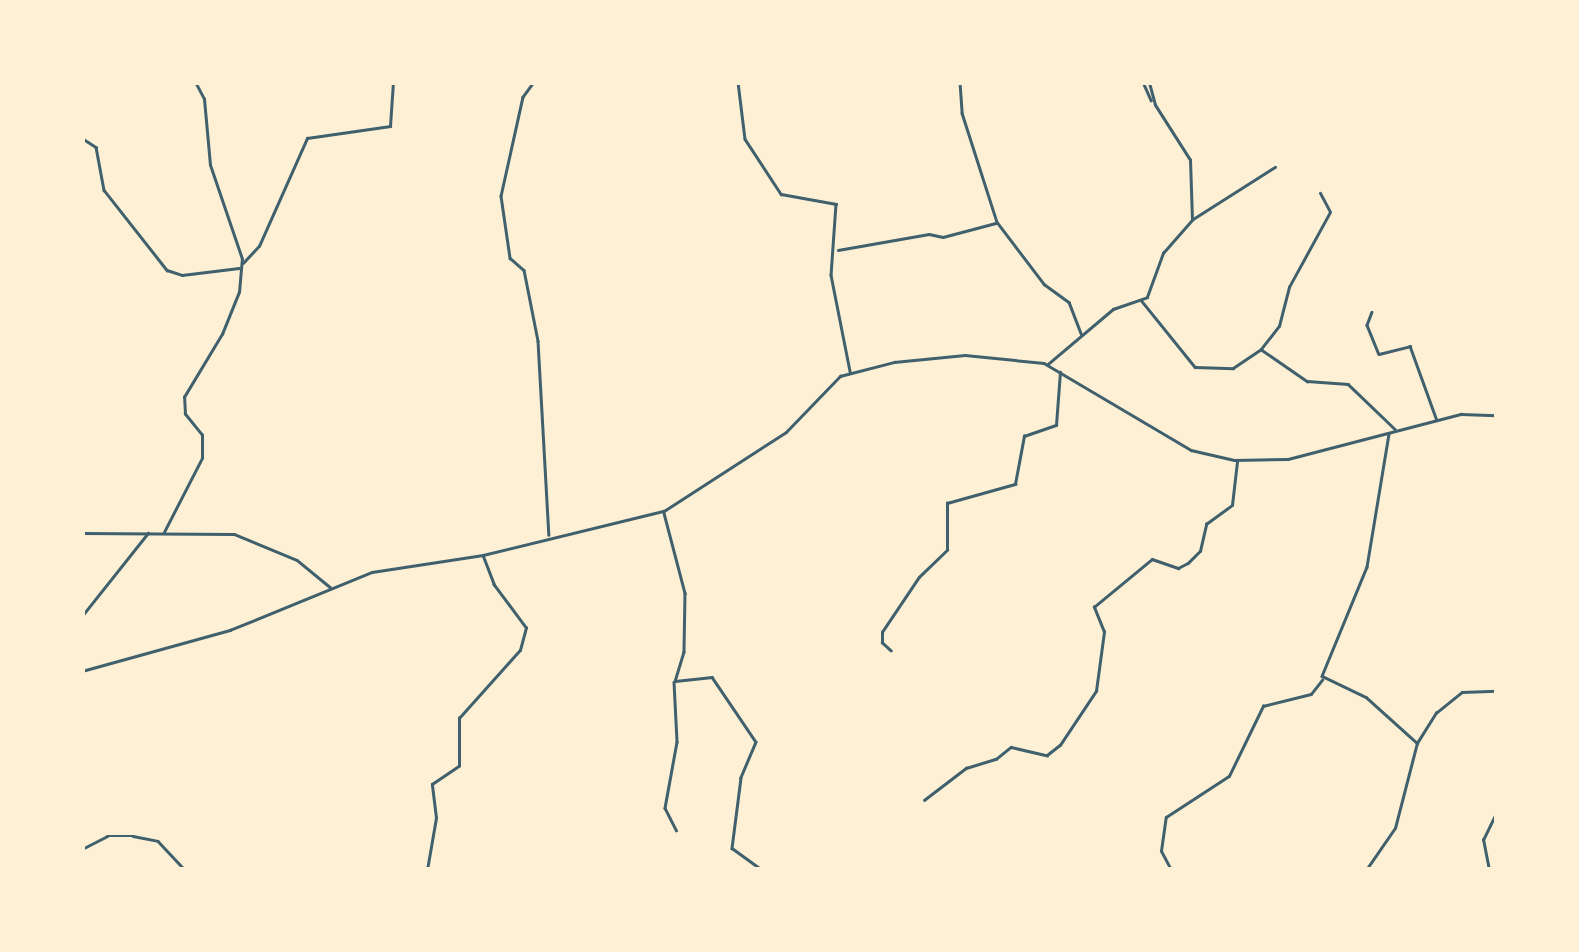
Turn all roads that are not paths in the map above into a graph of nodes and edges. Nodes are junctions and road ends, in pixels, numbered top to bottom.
1 (195, 82) edge
2 (393, 82) edge
3 (534, 82) edge
4 (738, 82) edge
5 (960, 82) edge
6 (1146, 82) edge
7 (82, 138) edge
8 (1276, 167) dead end
9 (1320, 193) dead end
10 (1192, 220) junction
11 (997, 222) junction
12 (836, 249) junction
13 (241, 266) junction
14 (1140, 300) junction
15 (1372, 312) dead end
16 (1081, 335) junction
17 (1261, 349) junction
18 (1048, 364) junction
19 (1060, 369) junction
20 (850, 373) junction
21 (1496, 414) edge
22 (1436, 419) junction
23 (1396, 429) junction
24 (1390, 431) junction
25 (1238, 460) junction
26 (664, 511) junction
27 (82, 532) edge
28 (164, 532) junction
29 (148, 533) junction
30 (550, 537) junction
31 (483, 555) junction
32 (330, 587) junction
33 (82, 616) edge
34 (891, 650) dead end
35 (82, 671) edge
36 (1323, 679) junction
37 (675, 681) junction
38 (1496, 691) edge
39 (1417, 743) junction
40 (924, 800) dead end
41 (1496, 812) edge
42 (676, 830) dead end
43 (82, 850) edge
44 (185, 870) edge
45 (427, 870) edge
46 (762, 870) edge
47 (1171, 870) edge
48 (1366, 870) edge
49 (1488, 870) edge

1 - 13 street
2 - 13 street
3 - 30 street
4 - 12 street
5 - 11 street
6 - 10 street
7 - 13 street
8 - 10 street
9 - 17 street
10 - 14 street
11 - 12 street
11 - 16 street
12 - 20 street
13 - 28 street
14 - 16 street
14 - 17 street
15 - 22 street
16 - 18 street
17 - 23 street
18 - 19 street
18 - 20 street
19 - 25 street
19 - 34 street
20 - 26 street
21 - 22 street
22 - 23 street
23 - 24 street
24 - 25 street
24 - 36 street
25 - 40 street
26 - 30 street
26 - 37 street
27 - 29 street
28 - 29 street
28 - 32 street
29 - 33 street
30 - 31 street
31 - 32 street
31 - 45 street
32 - 35 street
36 - 39 street
36 - 47 street
37 - 42 street
37 - 46 street
38 - 39 street
39 - 48 street
41 - 49 street
43 - 44 street

